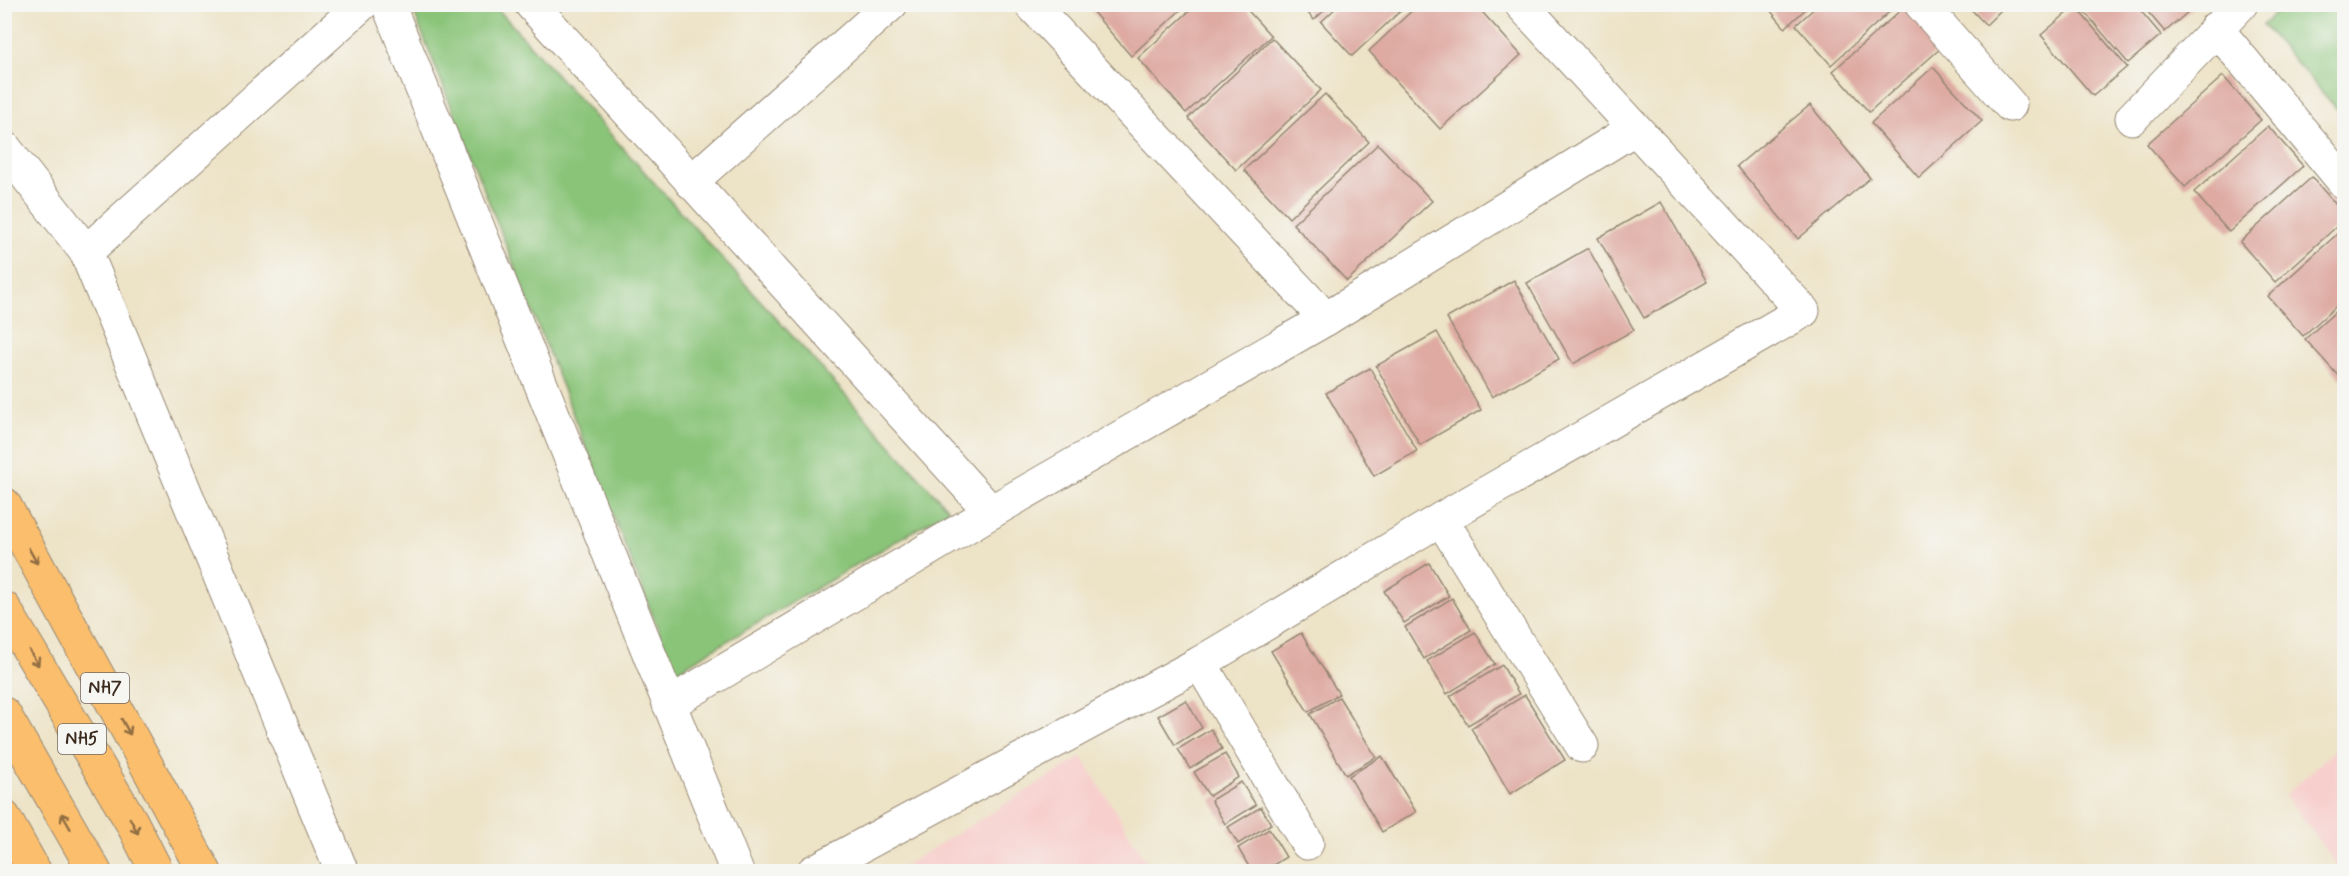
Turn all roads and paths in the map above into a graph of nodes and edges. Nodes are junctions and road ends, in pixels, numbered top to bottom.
1 (362, 4) edge
2 (388, 4) edge
3 (531, 4) edge
4 (891, 4) edge
5 (1031, 4) edge
6 (1521, 4) edge
7 (1921, 4) edge
8 (2241, 4) edge
9 (2216, 28) junction
10 (2010, 105) dead end
11 (2132, 118) dead end
12 (1634, 129) junction
13 (4, 147) edge
14 (691, 182) junction
15 (2344, 182) edge
16 (86, 252) junction
17 (1326, 319) junction
18 (4, 504) edge
19 (991, 512) junction
20 (1441, 519) junction
21 (4, 608) edge
22 (1200, 663) junction
23 (669, 704) junction
24 (4, 714) edge
25 (1582, 746) dead end
26 (4, 818) edge
27 (1307, 843) dead end
28 (35, 872) edge
29 (95, 872) edge
30 (158, 872) edge
31 (204, 872) edge
32 (342, 872) edge
33 (737, 872) edge
34 (813, 872) edge

1 - 16 street
2 - 23 street
3 - 14 street
4 - 14 street
5 - 17 street
6 - 12 street
7 - 10 street
8 - 9 street
9 - 11 street
9 - 15 street
12 - 17 street
12 - 20 street
13 - 16 street
14 - 19 street
16 - 32 street
17 - 19 street
18 -> 31 highway, NH7
19 - 23 street
20 - 22 street
20 - 25 street
21 -> 30 highway, NH5
22 - 27 street
22 - 34 street
23 - 33 street
29 -> 24 highway, NH5
26 - 28 highway

